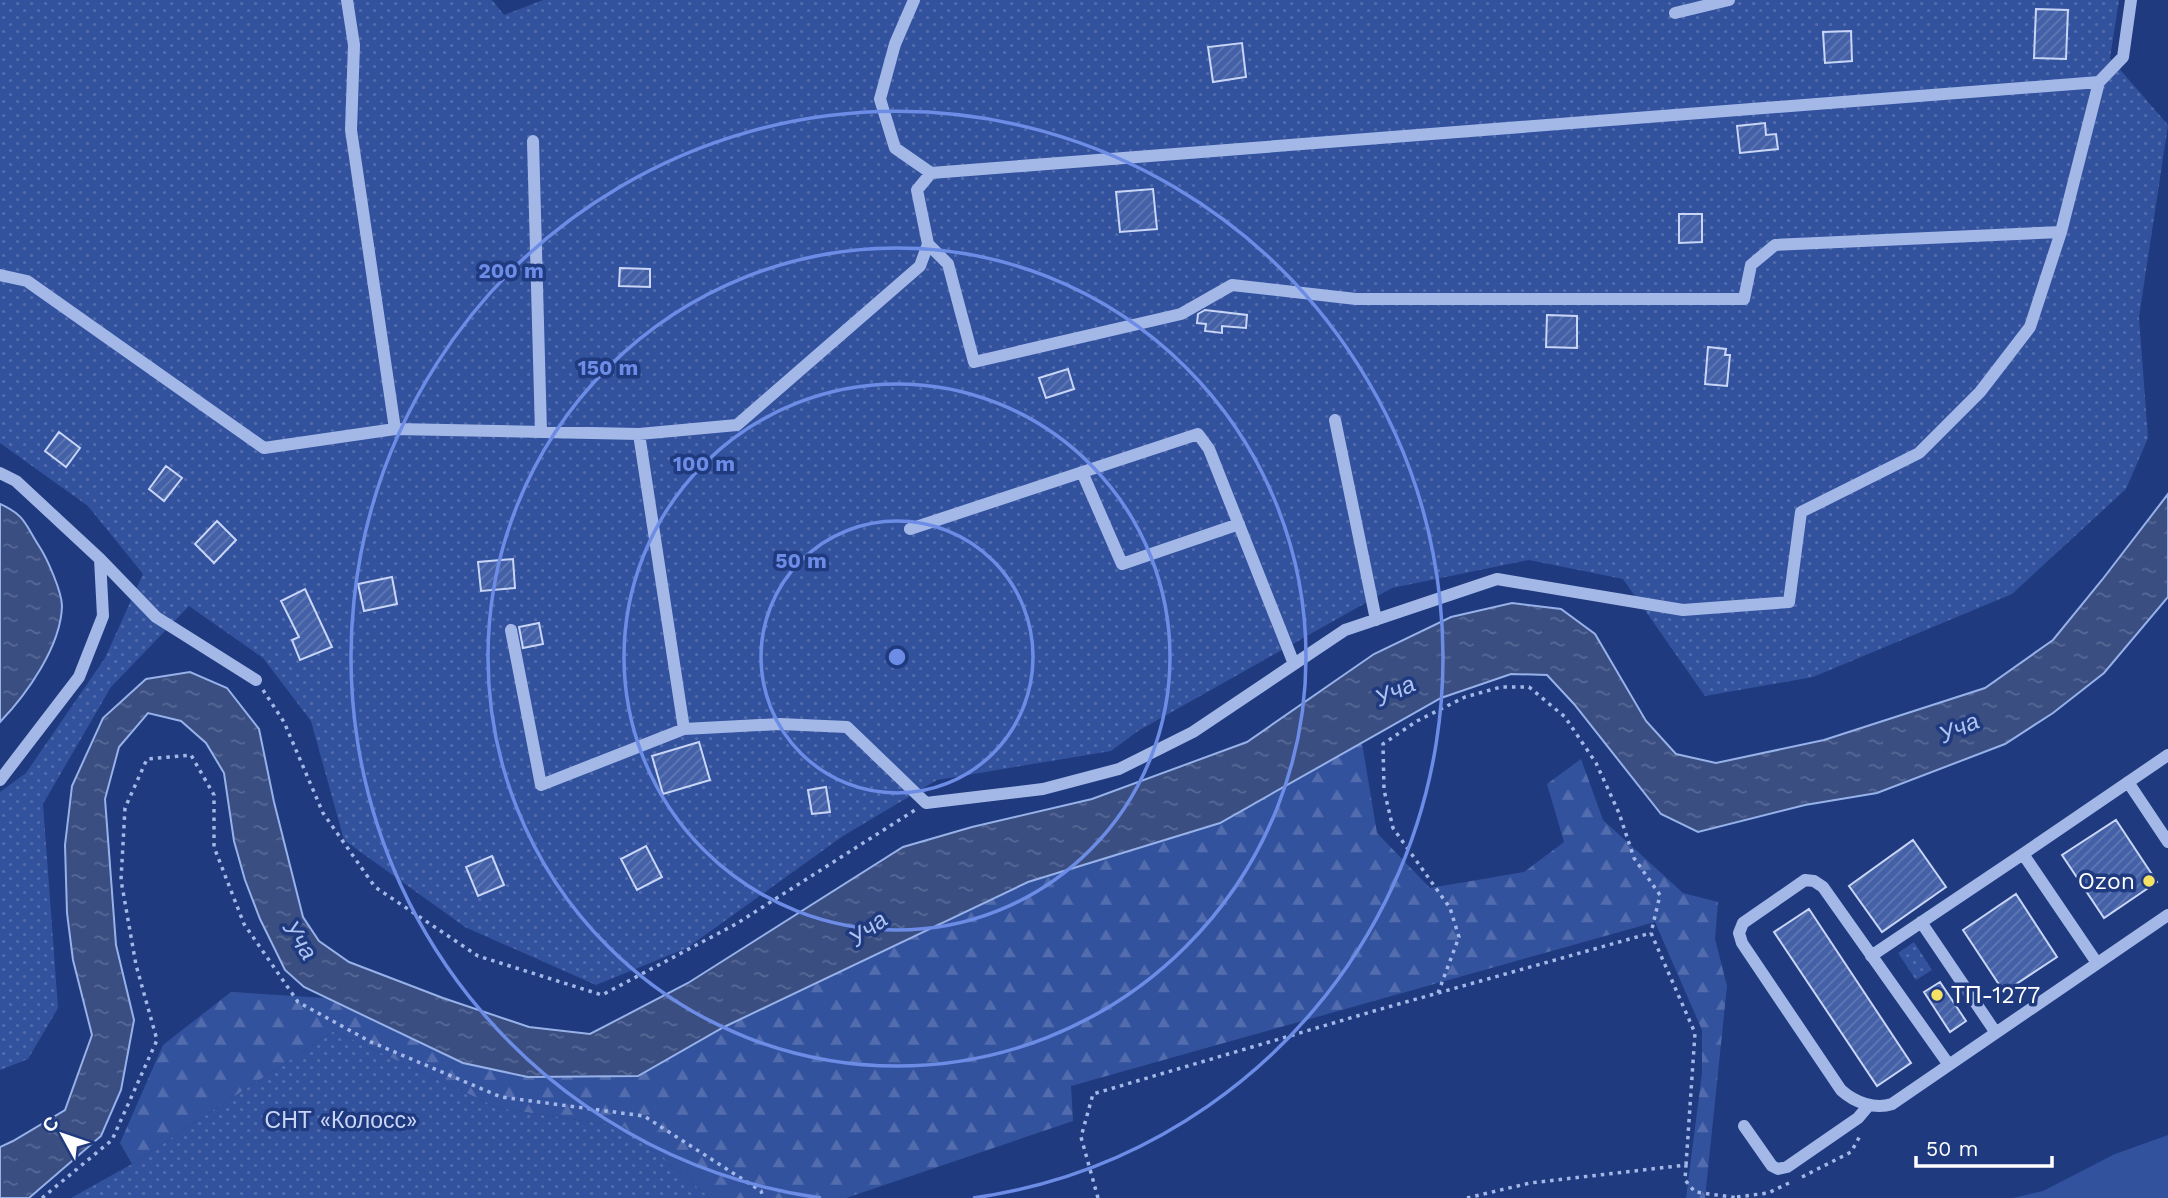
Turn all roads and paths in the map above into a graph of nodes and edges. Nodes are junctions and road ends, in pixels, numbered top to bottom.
1 (347, 0) edge
2 (914, 0) edge
3 (1730, 0) edge
4 (2131, 0) edge
5 (1675, 13) dead end
6 (2099, 82) junction
7 (533, 141) dead end
8 (931, 173) junction
9 (2061, 232) junction
10 (928, 244) junction
11 (0, 275) edge
12 (1335, 420) dead end
13 (395, 429) junction
14 (541, 432) junction
15 (639, 433) junction
16 (1082, 472) junction
17 (0, 473) edge
18 (1239, 524) junction
19 (910, 529) dead end
20 (100, 559) junction
21 (1376, 620) junction
22 (511, 630) dead end
23 (1294, 664) junction
24 (256, 680) joint
25 (684, 729) junction
26 (2168, 755) edge
27 (0, 780) edge
28 (2127, 782) junction
29 (926, 803) junction
30 (2168, 842) edge
31 (2022, 854) junction
32 (2168, 915) edge
33 (1921, 922) junction
34 (1651, 933) junction
35 (1871, 956) junction
36 (2097, 963) junction
37 (1438, 993) junction
38 (1996, 1033) junction
39 (1949, 1066) junction
40 (1869, 1105) junction
41 (1744, 1126) dead end
42 (1686, 1165) junction
43 (1480, 1195) junction
44 (43, 1198) edge
45 (763, 1198) edge
46 (1098, 1198) edge
47 (1467, 1198) edge
48 (1473, 1198) edge
49 (1739, 1198) edge

1 - 13 street
2 - 8 street
3 - 5 street
4 - 6 street
6 - 8 street
6 - 9 street
7 - 14 street
8 - 10 street
9 - 10 street
9 - 21 street
10 - 15 street
11 - 13 street
12 - 21 street
13 - 14 street
14 - 15 street
15 - 25 street
16 - 18 street
16 - 18 street
16 - 19 street
17 - 20 street
18 - 23 street
20 - 24 street
20 - 27 street
21 - 23 street
22 - 25 street
23 - 29 street
24 - 29 path
25 - 29 street
26 - 28 street
28 - 30 street
28 - 31 street
31 - 33 street
31 - 36 street
32 - 36 street
33 - 35 street
33 - 38 street
34 - 37 path
34 - 37 path
34 - 42 path
35 - 39 street
35 - 40 street
36 - 38 street
37 - 46 path
38 - 39 street
39 - 40 street
40 - 41 street
42 - 43 path
42 - 49 path
43 - 47 path
43 - 48 path
44 - 45 path

